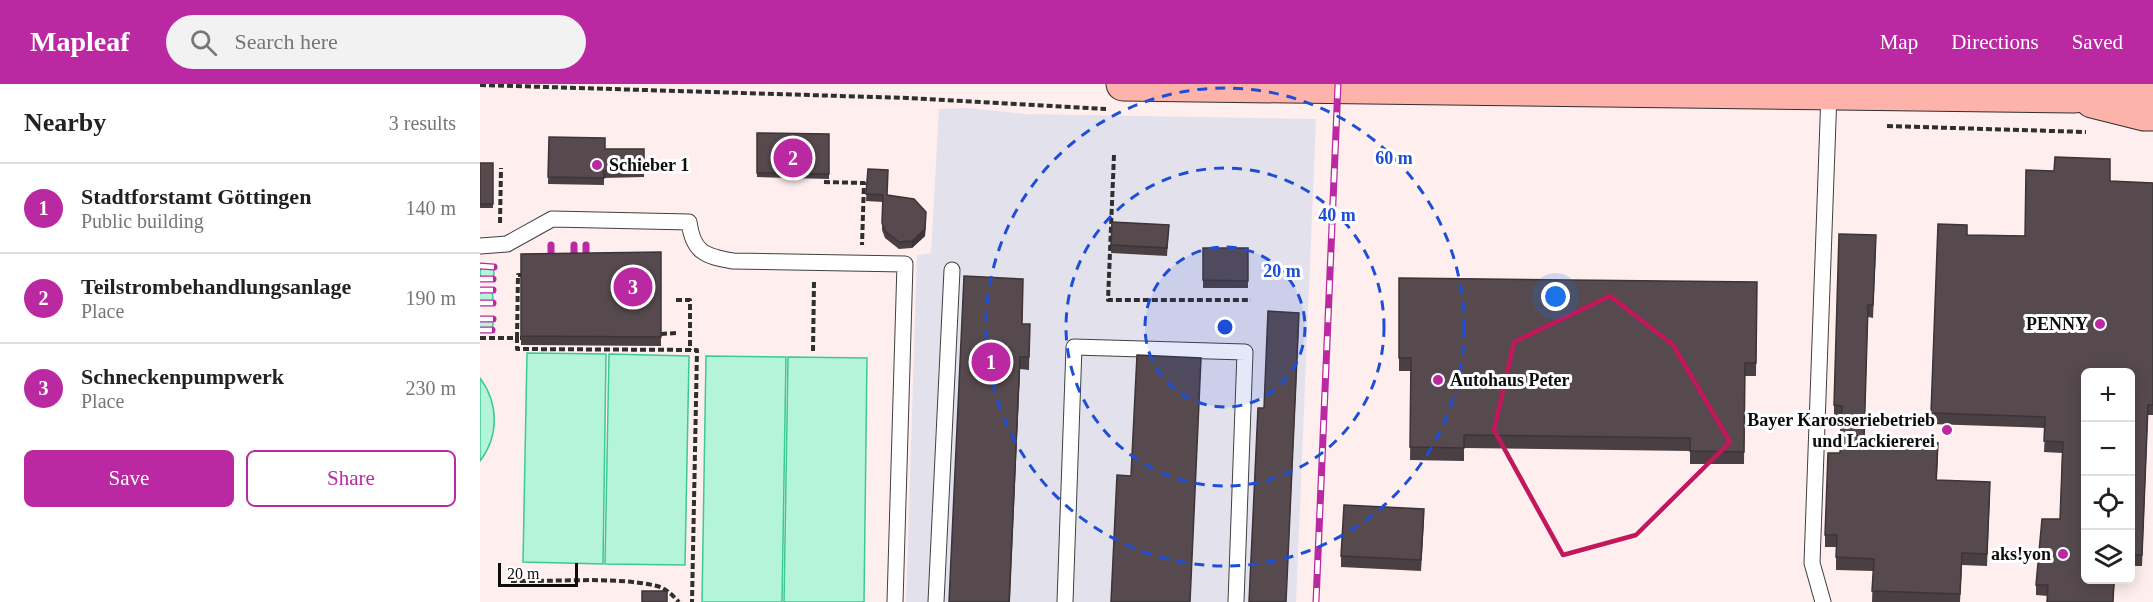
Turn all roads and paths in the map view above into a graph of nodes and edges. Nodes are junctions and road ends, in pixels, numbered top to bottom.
1 (1123, 84) edge
2 (480, 85) edge
3 (2153, 87) edge
4 (692, 91) dead end
5 (1829, 93) junction
6 (2073, 96) junction
7 (2153, 114) edge
8 (1892, 126) dead end
9 (2097, 133) dead end
10 (1114, 155) dead end
11 (501, 168) dead end
12 (825, 182) edge
13 (507, 244) junction
14 (480, 246) edge
15 (814, 263) junction
16 (861, 264) junction
17 (951, 270) dead end
18 (676, 300) dead end
19 (1251, 300) dead end
20 (676, 333) dead end
21 (661, 334) edge
22 (480, 338) edge
23 (518, 338) junction
24 (690, 350) junction
25 (813, 351) dead end
26 (511, 581) dead end
27 (680, 602) edge
28 (692, 602) edge
29 (895, 602) edge
30 (936, 602) edge
31 (1065, 602) edge
32 (1236, 602) edge
33 (1823, 602) edge

1 - 5 main road
2 - 4 path
3 - 6 main road
5 - 6 main road
5 - 33 lane
6 - 7 main road
8 - 9 path
10 - 19 path
11 - 13 path
12 - 16 path
13 - 14 lane
13 - 15 lane
15 - 16 lane
15 - 25 path
16 - 29 lane
17 - 30 lane
18 - 24 path
20 - 21 path
22 - 23 path
23 - 23 path
23 - 24 path
24 - 28 path
26 - 27 path
31 - 32 lane

